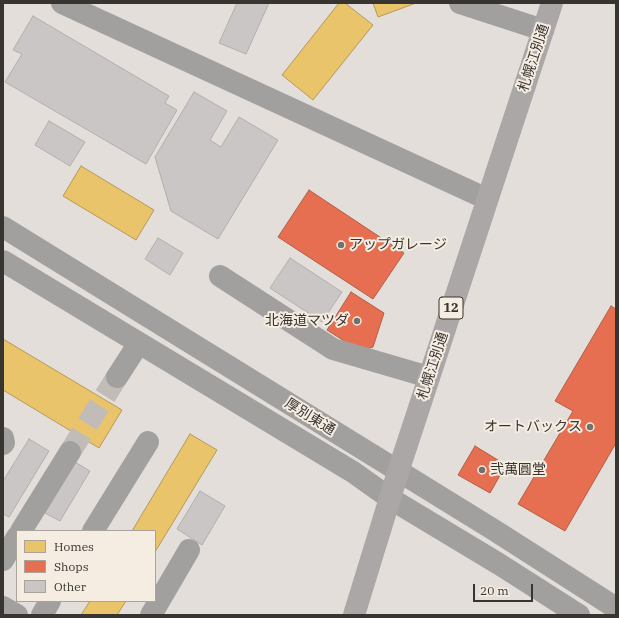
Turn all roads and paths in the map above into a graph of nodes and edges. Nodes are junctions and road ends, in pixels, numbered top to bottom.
1 (62, 3) edge
2 (460, 3) edge
3 (552, 3) edge
4 (543, 30) junction
5 (487, 199) junction
6 (3, 227) edge
7 (3, 260) edge
8 (220, 276) dead end
9 (139, 343) junction
10 (117, 377) tunnel mouth
11 (429, 377) junction
12 (3, 438) edge
13 (148, 442) dead end
14 (3, 444) edge
15 (70, 452) tunnel mouth
16 (398, 472) junction
17 (391, 500) junction
18 (22, 530) edge
19 (94, 530) edge
20 (188, 550) dead end
21 (49, 602) edge
22 (3, 607) edge
23 (616, 608) edge
24 (18, 615) edge
25 (42, 615) edge
26 (151, 615) edge
27 (354, 615) edge
28 (579, 615) edge

1 - 5 street
2 - 4 street
3 - 4 highway, 札幌江別通 / 12
4 - 5 highway, 札幌江別通 / 12
5 - 11 highway, 札幌江別通 / 12
6 - 16 street, 厚別東通
7 - 9 street, 厚別東通
8 - 11 street
9 - 10 street
9 - 17 street, 厚別東通
11 - 16 highway, 札幌江別通 / 12
12 - 14 street
13 - 19 street
15 - 18 street
16 - 17 highway, 札幌江別通 / 12
16 - 23 street, 厚別東通
17 - 27 highway, 札幌江別通 / 12
17 - 28 street, 厚別東通
20 - 26 street
21 - 25 street
22 - 24 street

